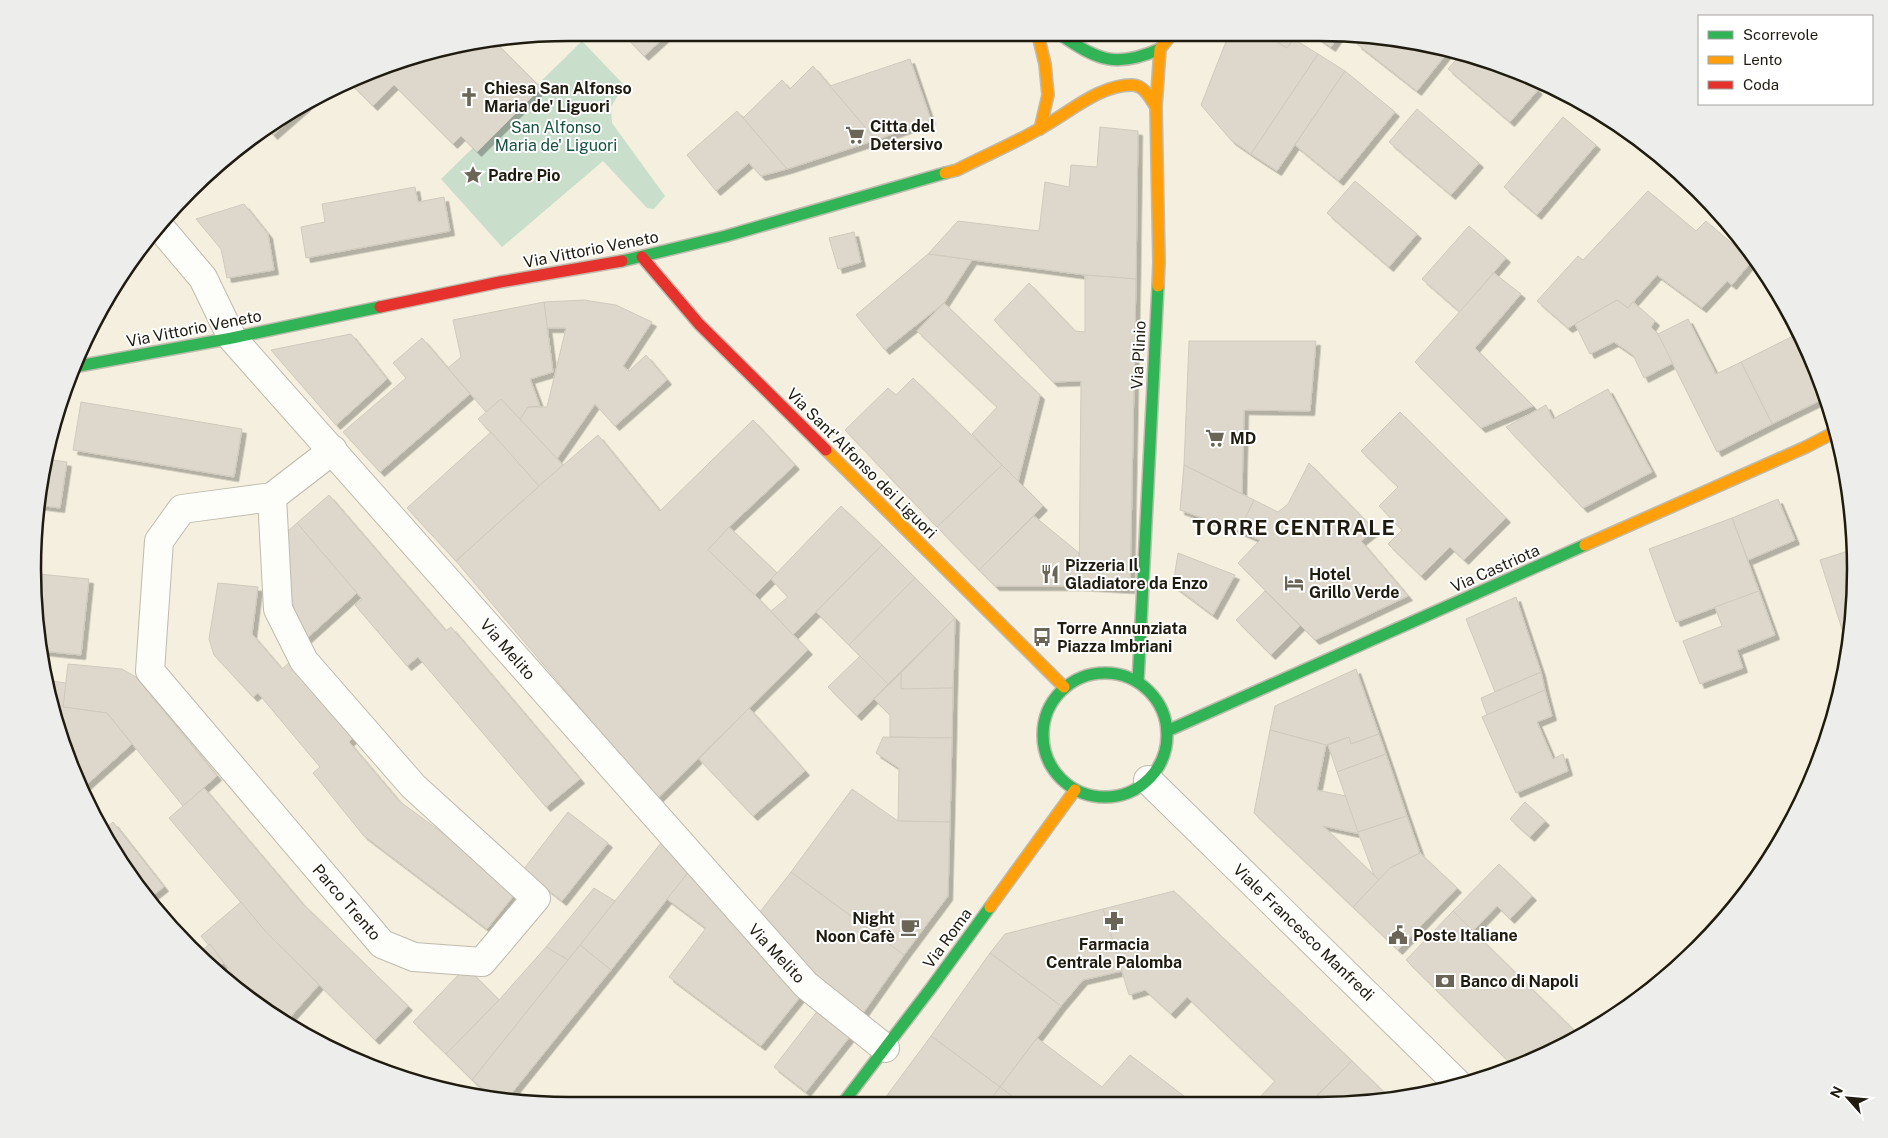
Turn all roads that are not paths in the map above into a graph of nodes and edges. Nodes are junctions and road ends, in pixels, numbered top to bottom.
1 (1039, 41) edge
2 (1070, 41) edge
3 (1166, 41) edge
4 (1160, 49) junction
5 (1156, 107) junction
6 (1040, 130) junction
7 (164, 231) edge
8 (642, 257) junction
9 (232, 338) junction
10 (82, 365) edge
11 (1830, 435) edge
12 (333, 450) junction
13 (272, 497) junction
14 (1138, 682) junction
15 (1064, 687) junction
16 (1167, 731) junction
17 (1148, 780) junction
18 (1075, 790) junction
19 (885, 1048) junction
20 (1454, 1079) edge
21 (847, 1097) edge

1 - 6 main road
2 - 4 main road
3 - 4 main road
4 - 5 main road, Via Plinio
5 - 6 main road, Via Vittorio Veneto
5 - 14 main road, Via Plinio
6 - 8 main road, Via Vittorio Veneto
7 - 9 street, Via Melito
8 - 9 main road, Via Vittorio Veneto
8 - 15 main road, Via Sant'Alfonso dei Liguori
9 - 10 main road, Via Vittorio Veneto
9 - 12 street, Via Melito
11 - 16 main road, Via Castriota
12 - 13 street, Parco Trento
12 - 19 street, Via Melito
13 - 13 street, Parco Trento
14 - 15 main road
14 - 16 main road
15 - 18 main road
16 - 17 main road
17 - 18 main road
17 - 20 street, Viale Francesco Manfredi
18 - 19 main road, Via Roma
19 - 21 main road, Via Roma

